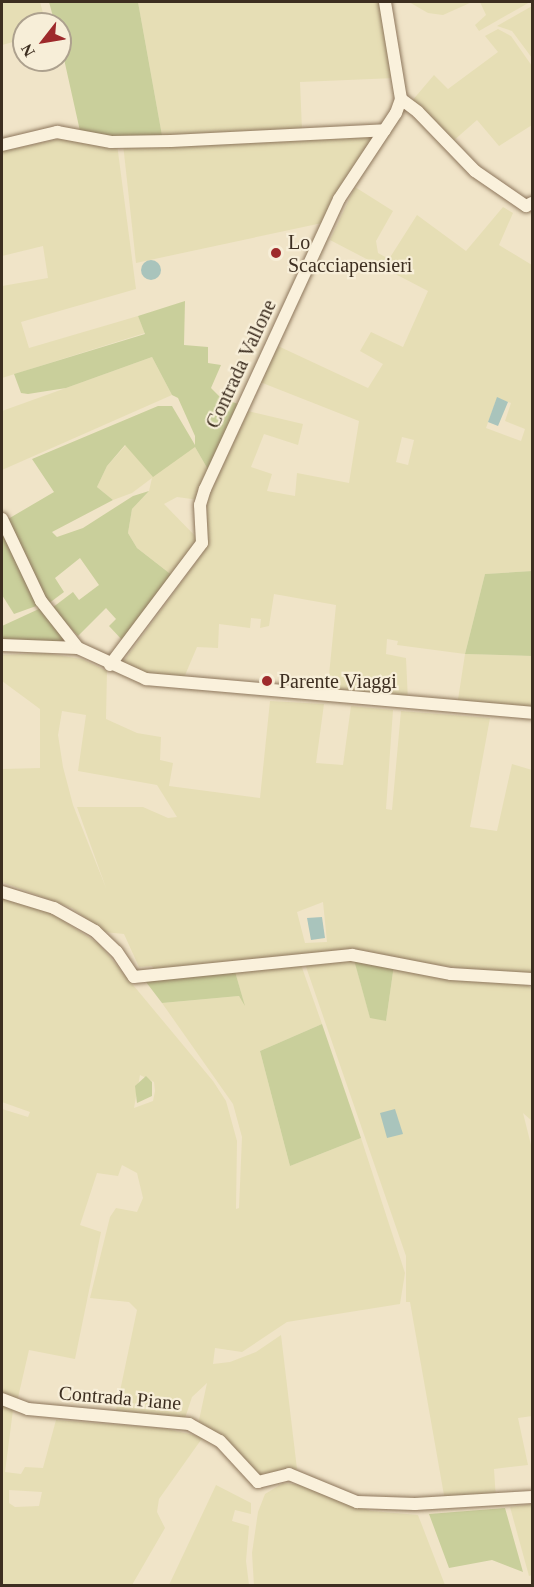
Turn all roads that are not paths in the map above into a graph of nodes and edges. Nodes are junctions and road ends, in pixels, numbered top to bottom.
1 (385, 2) edge
2 (401, 99) junction
3 (385, 130) junction
4 (2, 145) edge
5 (532, 204) edge
6 (2, 519) edge
7 (2, 645) edge
8 (78, 648) junction
9 (110, 665) junction
10 (532, 713) edge
11 (2, 892) edge
12 (532, 979) edge
13 (2, 1399) edge
14 (532, 1497) edge

1 - 2 street
2 - 3 street, Contrada Vallone
2 - 5 street
3 - 4 street
3 - 9 street, Contrada Vallone
6 - 8 street
7 - 8 street
8 - 9 street
9 - 10 street
11 - 12 street
13 - 14 street, Contrada Piane

